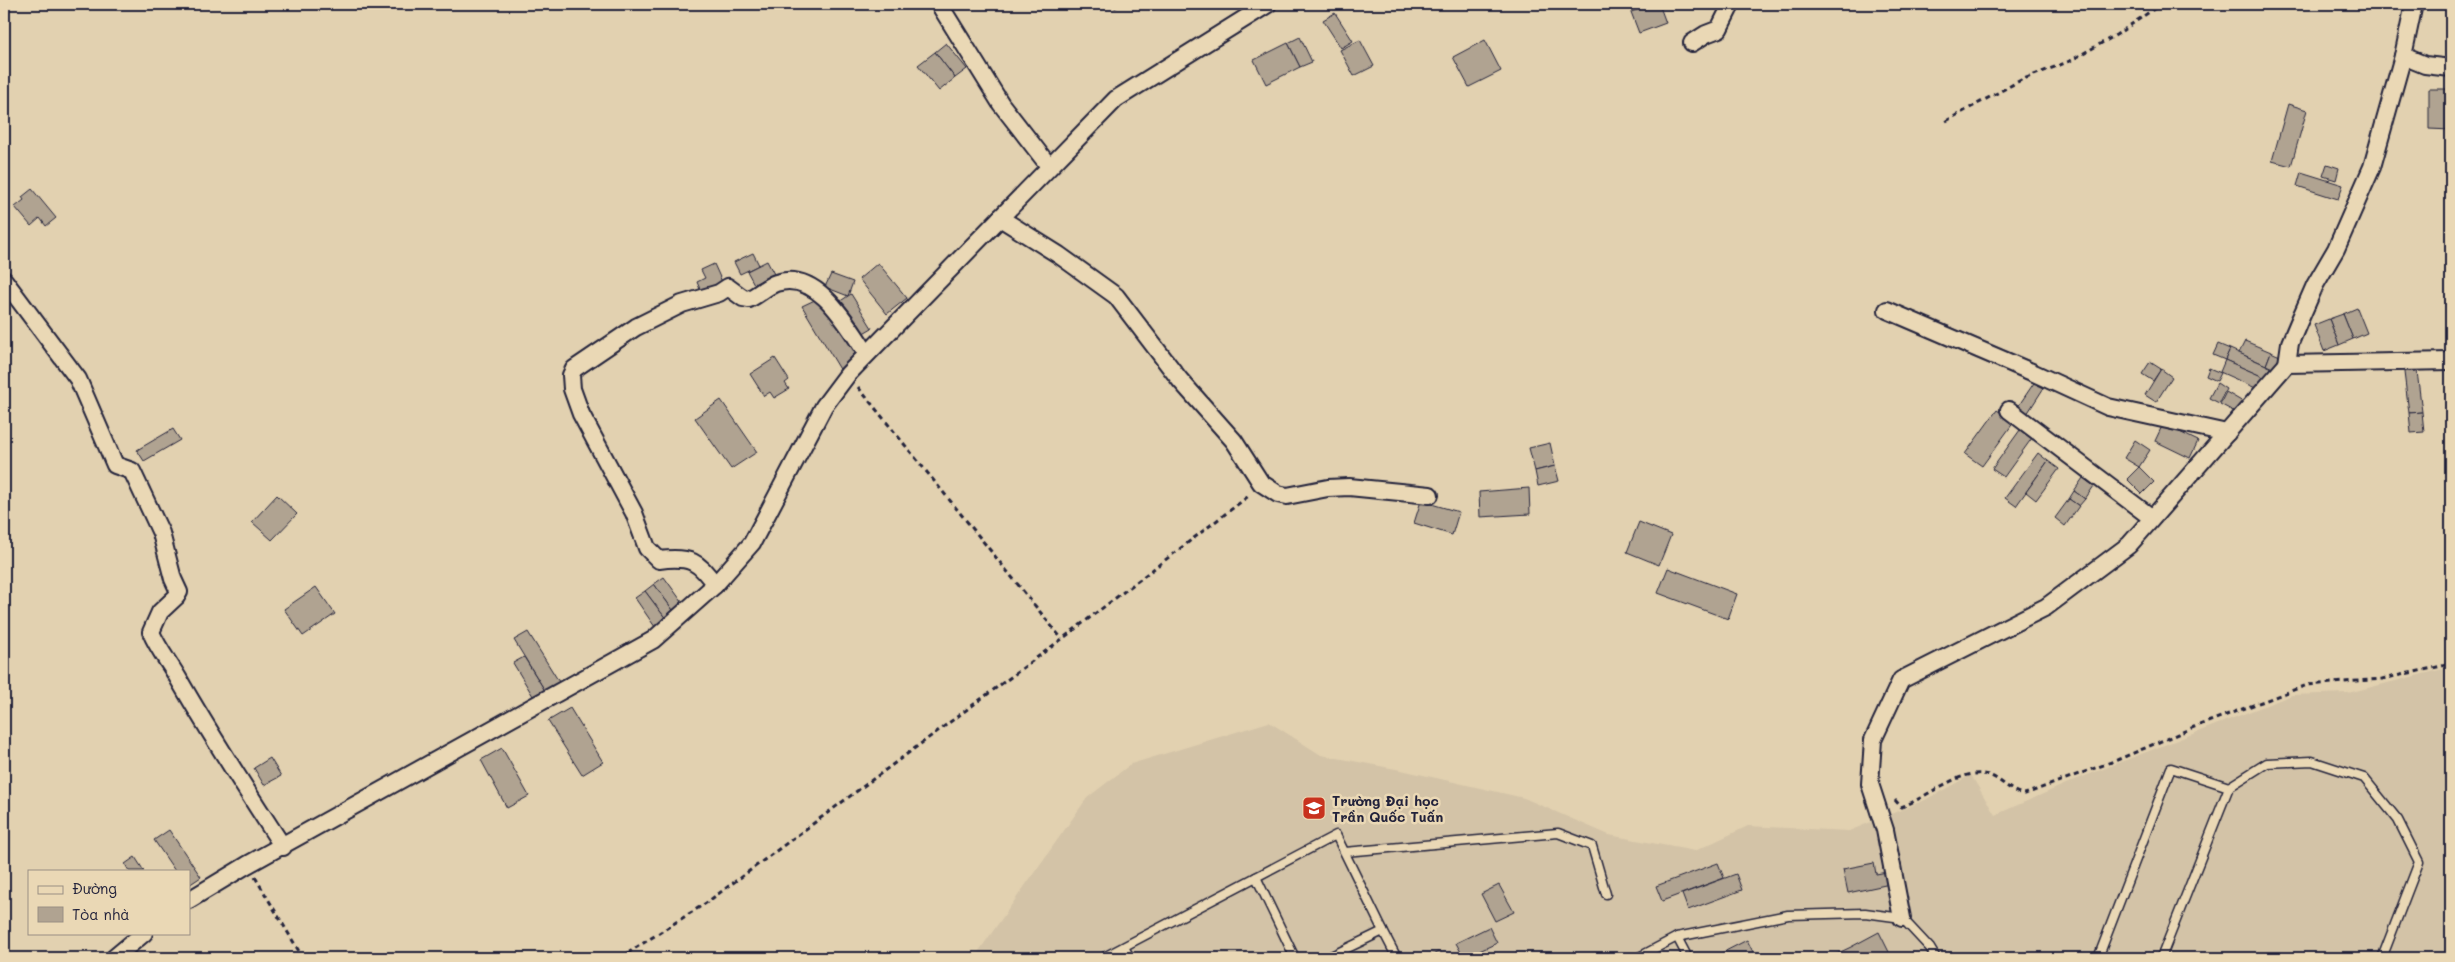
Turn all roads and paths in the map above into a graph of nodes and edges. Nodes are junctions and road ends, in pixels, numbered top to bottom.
1 (940, 4) edge
2 (1268, 4) edge
3 (1728, 4) edge
4 (2162, 4) edge
5 (2414, 4) edge
6 (1692, 43) dead end
7 (2403, 56) junction
8 (2451, 68) edge
9 (1946, 121) dead end
10 (1049, 166) junction
11 (1000, 218) junction
12 (4, 280) edge
13 (1887, 310) dead end
14 (867, 354) junction
15 (2451, 361) edge
16 (2287, 364) junction
17 (848, 374) junction
18 (2008, 410) dead end
19 (2227, 433) junction
20 (1264, 485) junction
21 (1430, 495) dead end
22 (2152, 518) junction
23 (715, 585) junction
24 (1062, 639) junction
25 (2451, 664) edge
26 (2230, 787) junction
27 (1893, 795) dead end
28 (283, 847) junction
29 (1345, 852) junction
30 (247, 865) junction
31 (1256, 877) junction
32 (1606, 894) dead end
33 (190, 899) edge
34 (1902, 918) junction
35 (1383, 931) junction
36 (143, 934) edge
37 (1677, 937) junction
38 (1124, 947) junction
39 (114, 958) edge
40 (303, 958) edge
41 (620, 958) edge
42 (1102, 958) edge
43 (1130, 958) edge
44 (1295, 958) edge
45 (1326, 958) edge
46 (1397, 958) edge
47 (1637, 958) edge
48 (1688, 958) edge
49 (1936, 958) edge
50 (2098, 958) edge
51 (2161, 958) edge
52 (2382, 958) edge

1 - 10 street
2 - 10 street
3 - 6 street
4 - 9 path
5 - 7 street
7 - 8 street
7 - 16 street
10 - 11 street
11 - 14 street
11 - 20 street
12 - 28 street
13 - 19 street
14 - 17 street
14 - 23 street
15 - 16 street
16 - 19 street
17 - 23 street
17 - 24 path
18 - 22 street
19 - 22 street
20 - 21 street
20 - 24 path
22 - 34 street
23 - 28 street
24 - 41 path
25 - 27 path
26 - 50 lane
26 - 51 lane
26 - 52 lane
28 - 30 street
29 - 31 lane
29 - 32 lane
29 - 35 lane
30 - 33 street
30 - 40 path
31 - 38 lane
31 - 44 lane
34 - 37 lane
34 - 49 lane
35 - 45 lane
35 - 46 lane
36 - 39 street
37 - 47 lane
37 - 48 lane
38 - 42 lane
38 - 43 lane

